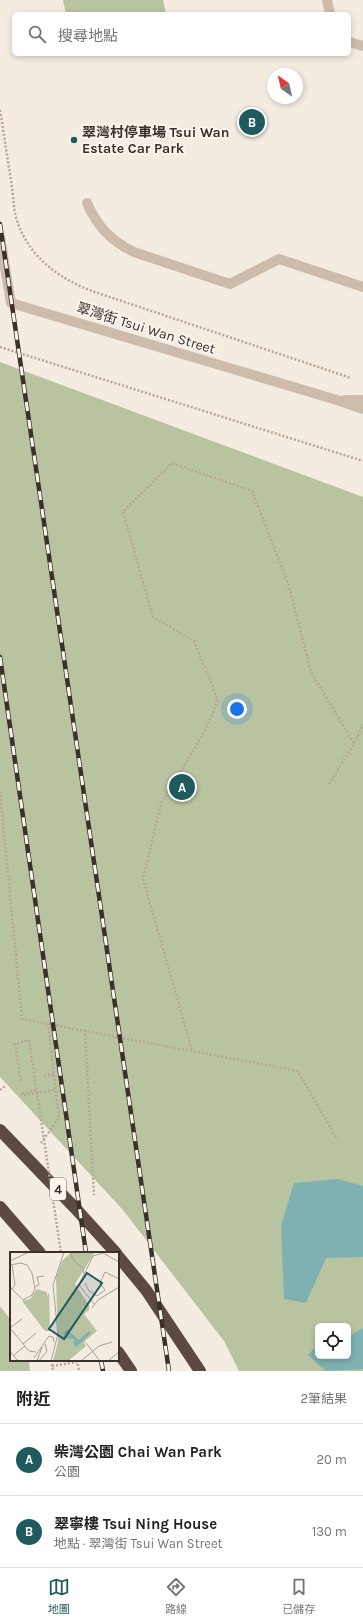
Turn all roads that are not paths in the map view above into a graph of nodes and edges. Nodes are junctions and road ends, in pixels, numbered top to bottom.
1 (327, 0) edge
2 (330, 12) edge
3 (351, 43) edge
4 (363, 46) edge
5 (88, 203) dead end
6 (0, 237) edge
7 (363, 287) edge
8 (337, 400) junction
9 (363, 400) edge
10 (363, 410) edge
11 (0, 1130) edge
12 (0, 1207) edge
13 (39, 1252) edge
14 (115, 1252) edge
15 (119, 1257) edge
16 (119, 1353) edge
17 (131, 1371) edge
18 (200, 1371) edge

1 - 2 street
3 - 4 street
5 - 7 street
6 - 8 street, 翠灣街 Tsui Wan Street
8 - 9 street, 翠灣街 Tsui Wan Street
8 - 10 street, 翠灣街 Tsui Wan Street
11 - 14 highway, 4
12 - 13 highway
15 - 18 highway
16 - 17 highway

